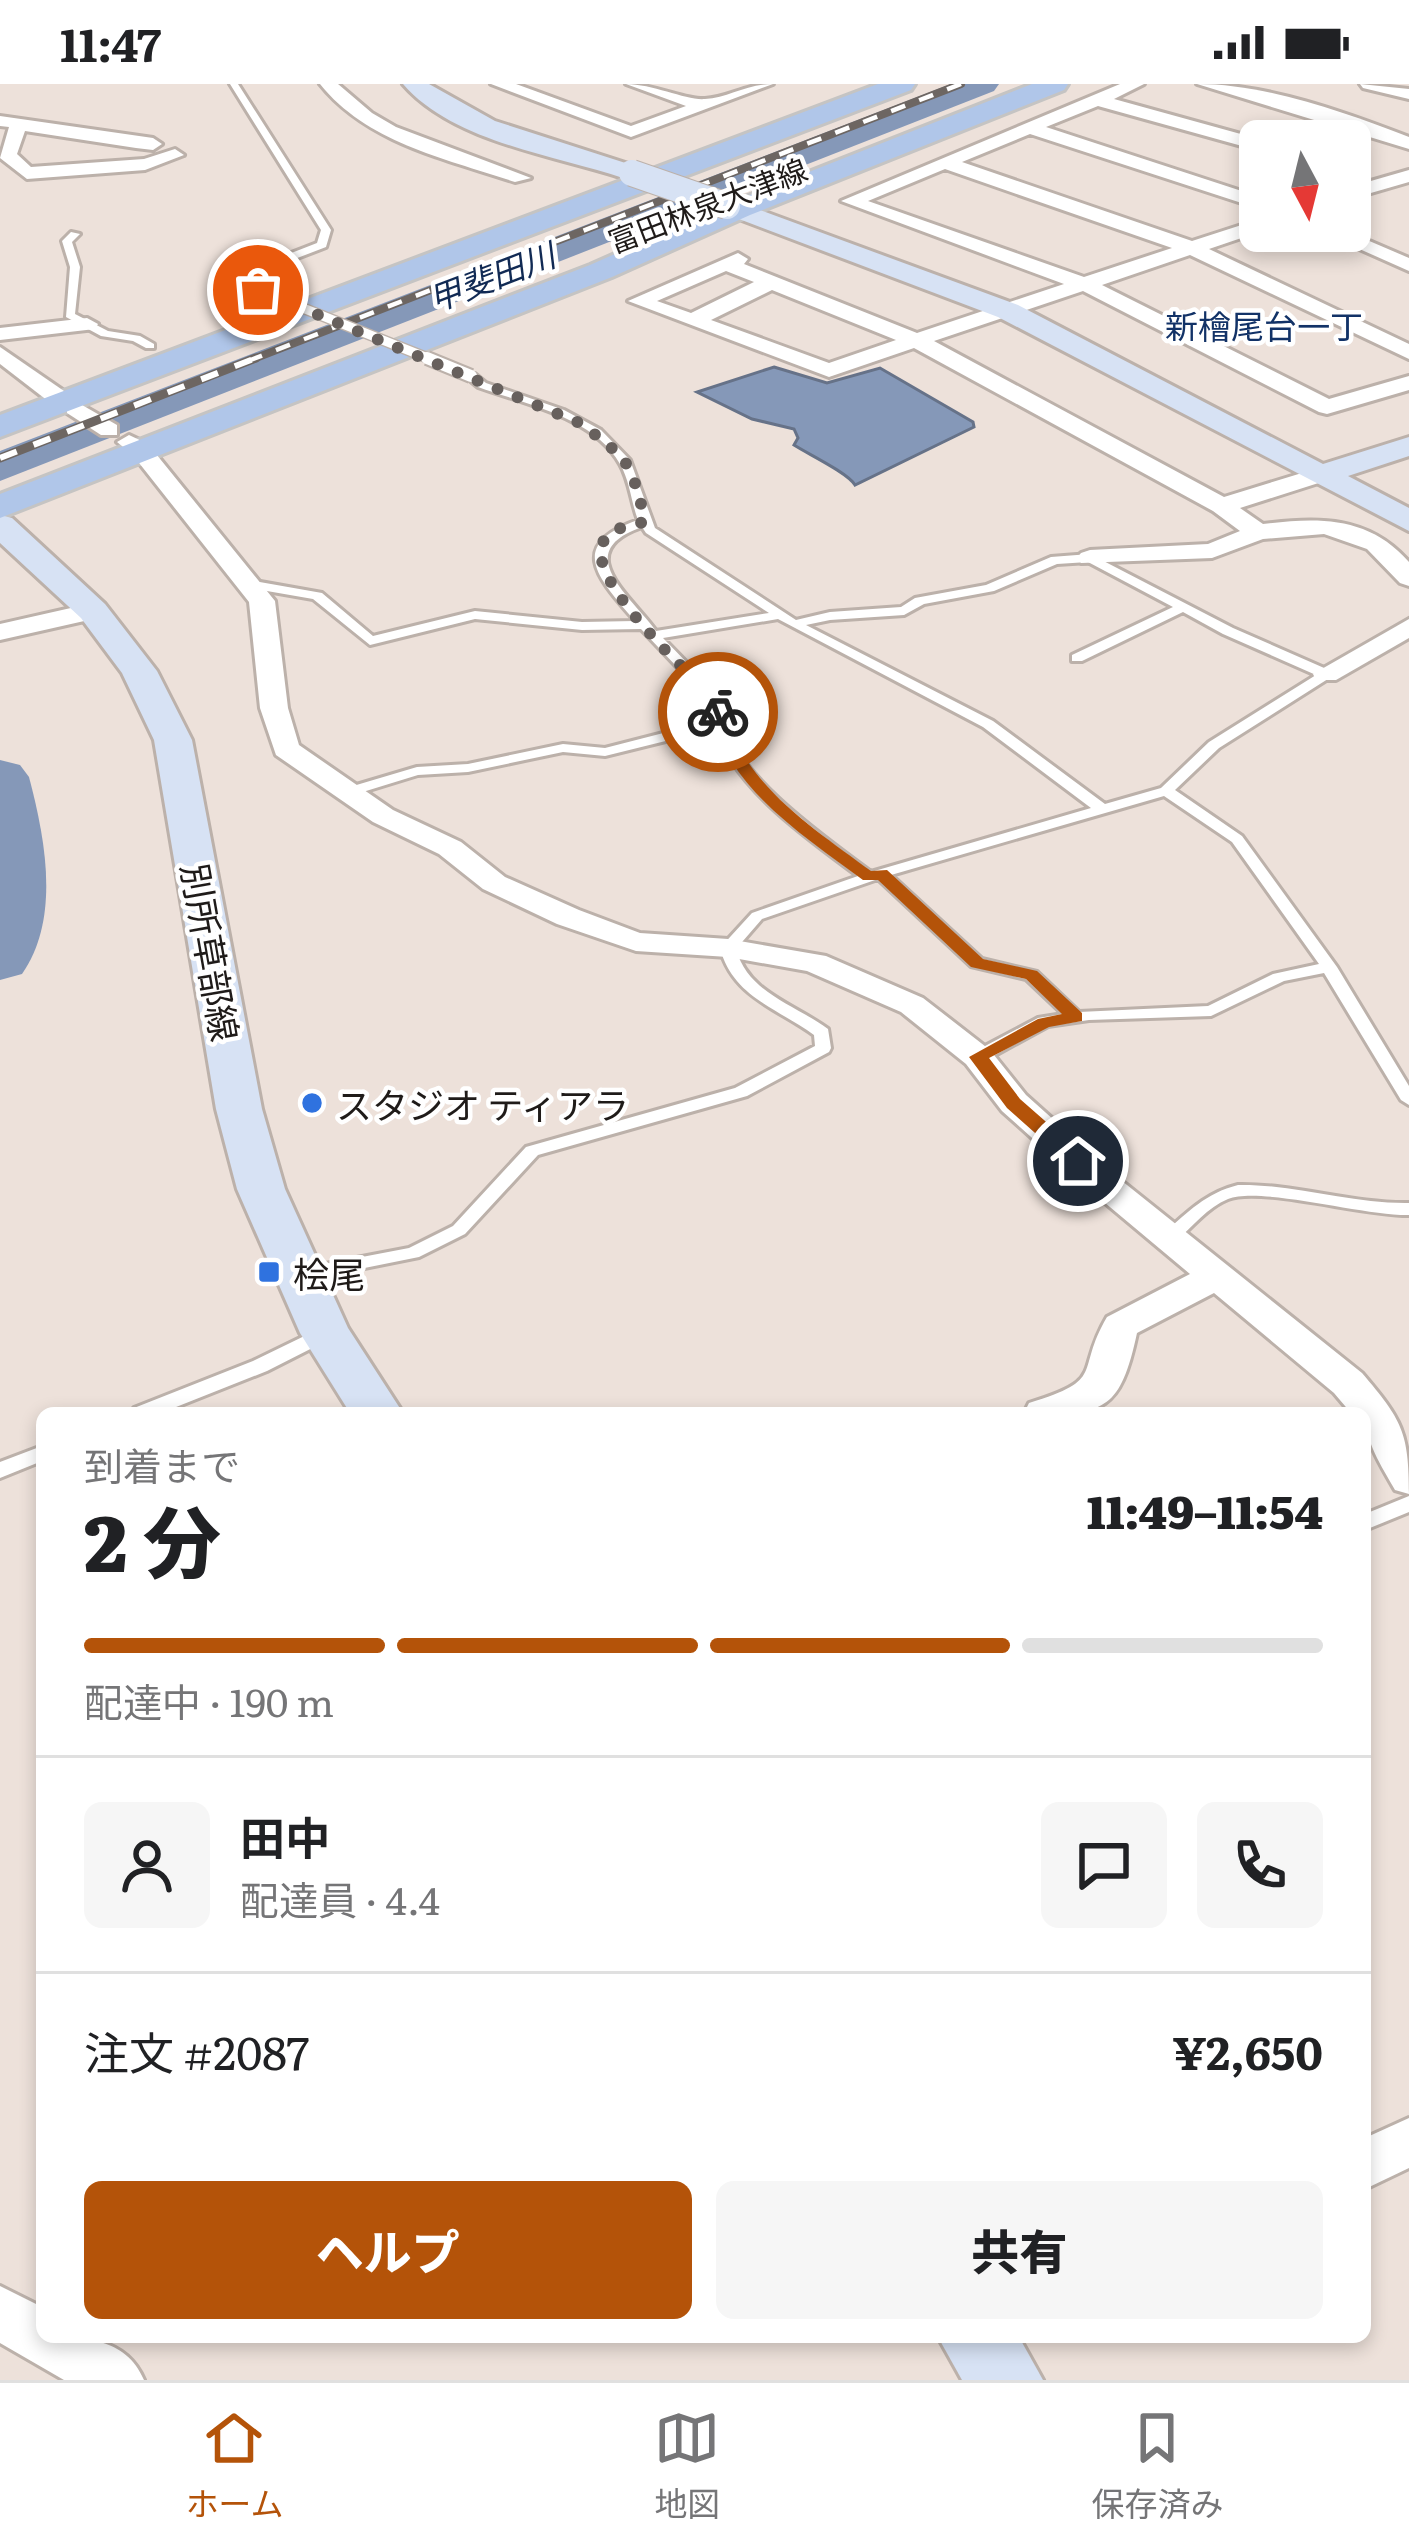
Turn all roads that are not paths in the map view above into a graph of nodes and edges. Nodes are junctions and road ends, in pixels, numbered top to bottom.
1 (234, 84) edge
2 (329, 84) edge
3 (415, 84) edge
4 (500, 84) edge
5 (634, 84) edge
6 (764, 84) edge
7 (864, 84) edge
8 (902, 84) edge
9 (1012, 84) edge
10 (1055, 84) edge
11 (1135, 84) edge
12 (1206, 84) edge
13 (1370, 84) edge
14 (1409, 94) edge
15 (1096, 100) junction
16 (704, 106) junction
17 (0, 121) edge
18 (22, 125) junction
19 (1031, 128) junction
20 (516, 134) junction
21 (1239, 139) edge
22 (1409, 143) edge
23 (454, 154) junction
24 (946, 163) junction
25 (628, 172) junction
26 (1409, 176) edge
27 (522, 178) dead end
28 (1371, 184) edge
29 (1239, 196) edge
30 (734, 208) junction
31 (1239, 232) edge
32 (75, 234) dead end
33 (1371, 246) edge
34 (1192, 248) junction
35 (1403, 258) edge
36 (771, 282) junction
37 (1085, 284) junction
38 (1008, 311) junction
39 (692, 320) junction
40 (87, 324) junction
41 (0, 334) edge
42 (916, 340) junction
43 (151, 346) junction
44 (1409, 352) edge
45 (0, 354) edge
46 (1409, 383) edge
47 (58, 399) junction
48 (0, 404) edge
49 (0, 428) edge
50 (121, 440) junction
51 (1409, 446) edge
52 (1323, 474) junction
53 (0, 482) edge
54 (1222, 506) junction
55 (0, 507) edge
56 (1409, 521) edge
57 (644, 522) junction
58 (0, 525) edge
59 (1258, 532) junction
60 (1090, 558) junction
61 (1409, 578) edge
62 (248, 584) junction
63 (1183, 607) junction
64 (93, 611) junction
65 (787, 620) junction
66 (1409, 627) edge
67 (649, 630) junction
68 (0, 632) edge
69 (1077, 658) dead end
70 (1326, 674) junction
71 (720, 723) junction
72 (1166, 791) junction
73 (348, 792) junction
74 (1102, 809) junction
75 (875, 875) junction
76 (728, 947) junction
77 (1329, 967) junction
78 (1076, 1017) junction
79 (978, 1057) junction
80 (1409, 1100) edge
81 (1409, 1209) edge
82 (1170, 1237) junction
83 (300, 1275) junction
84 (1219, 1275) junction
85 (325, 1333) junction
86 (156, 1407) edge
87 (373, 1407) edge
88 (1069, 1407) edge
89 (1369, 1407) edge
90 (1371, 1409) edge
91 (36, 1455) edge
92 (0, 1470) edge
93 (1409, 1479) edge
94 (1409, 1504) edge
95 (1371, 1520) edge
96 (1409, 2142) edge
97 (1371, 2161) edge
98 (0, 2313) edge
99 (36, 2334) edge
100 (52, 2343) edge
101 (117, 2380) edge

1 - 57 lane, bridge
2 - 23 street
3 - 20 street
4 - 16 street
5 - 16 street
6 - 16 street
7 - 25 main road
8 - 47 main road, 富田林泉大津線
9 - 50 main road, 富田林泉大津線
10 - 30 main road
11 - 15 street
12 - 22 street
13 - 14 street
15 - 19 street
15 - 21 street
17 - 18 street
18 - 18 street
19 - 24 street
19 - 29 street
20 - 23 street
20 - 25 street
23 - 27 street
24 - 34 street
24 - 37 street
25 - 30 street, bridge
25 - 43 main road
26 - 28 street
30 - 38 street
30 - 50 main road
31 - 34 street
32 - 40 lane
33 - 35 street
34 - 37 street
34 - 44 street
36 - 39 street
36 - 39 street
36 - 42 street
37 - 38 street
37 - 46 street
38 - 42 street
38 - 52 street
39 - 42 street
40 - 41 street
40 - 43 lane
42 - 54 street
43 - 47 main road
45 - 47 street
47 - 48 main road
47 - 49 main road, 富田林泉大津線
47 - 50 street
50 - 53 main road, 富田林泉大津線
50 - 55 main road
50 - 62 street
51 - 52 street
52 - 54 street
52 - 56 street
54 - 59 street
57 - 65 lane
57 - 67 lane
58 - 64 street, 別所草部線
59 - 60 street
59 - 61 street
60 - 63 lane
60 - 65 lane
62 - 67 lane
62 - 73 street
63 - 69 lane
63 - 70 lane
64 - 68 street
64 - 83 street, 別所草部線
65 - 67 lane
65 - 74 lane
66 - 70 street
67 - 71 lane
70 - 72 lane
71 - 73 lane
71 - 75 lane
72 - 74 lane
72 - 77 lane
73 - 76 street
74 - 75 lane
75 - 76 lane
75 - 78 lane
76 - 79 street
76 - 83 lane
77 - 78 lane
77 - 80 lane
78 - 79 lane
79 - 82 street
81 - 82 lane
82 - 84 street
83 - 85 street, 別所草部線
84 - 88 street
84 - 89 street
85 - 86 lane
85 - 87 street, 別所草部線
90 - 93 street
91 - 92 lane
94 - 95 lane
96 - 97 street
98 - 99 street
100 - 101 street

